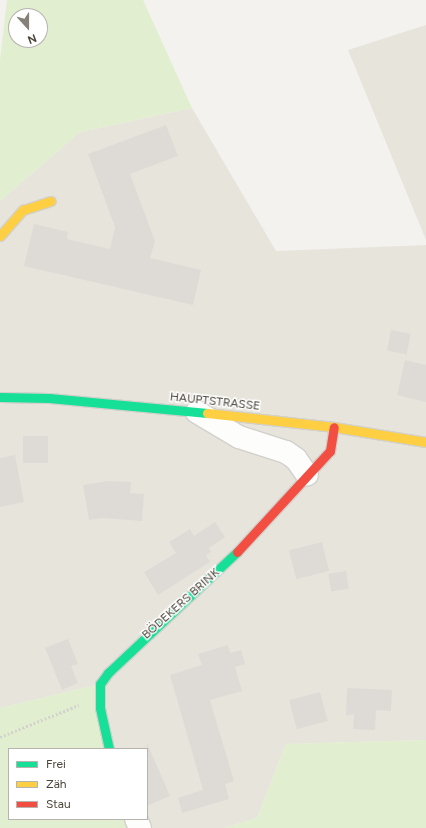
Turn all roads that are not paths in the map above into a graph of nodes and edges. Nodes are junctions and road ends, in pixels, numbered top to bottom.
1 (51, 201) dead end
2 (0, 236) edge
3 (0, 397) edge
4 (197, 412) junction
5 (334, 427) junction
6 (426, 442) edge
7 (307, 475) junction
8 (109, 748) edge

1 - 2 street
3 - 4 street, HAUPTSTRASSE
4 - 5 street, HAUPTSTRASSE
4 - 7 street
5 - 6 street, HAUPTSTRASSE
5 - 7 street, BÖDEKERS BRINK
7 - 8 street, BÖDEKERS BRINK

